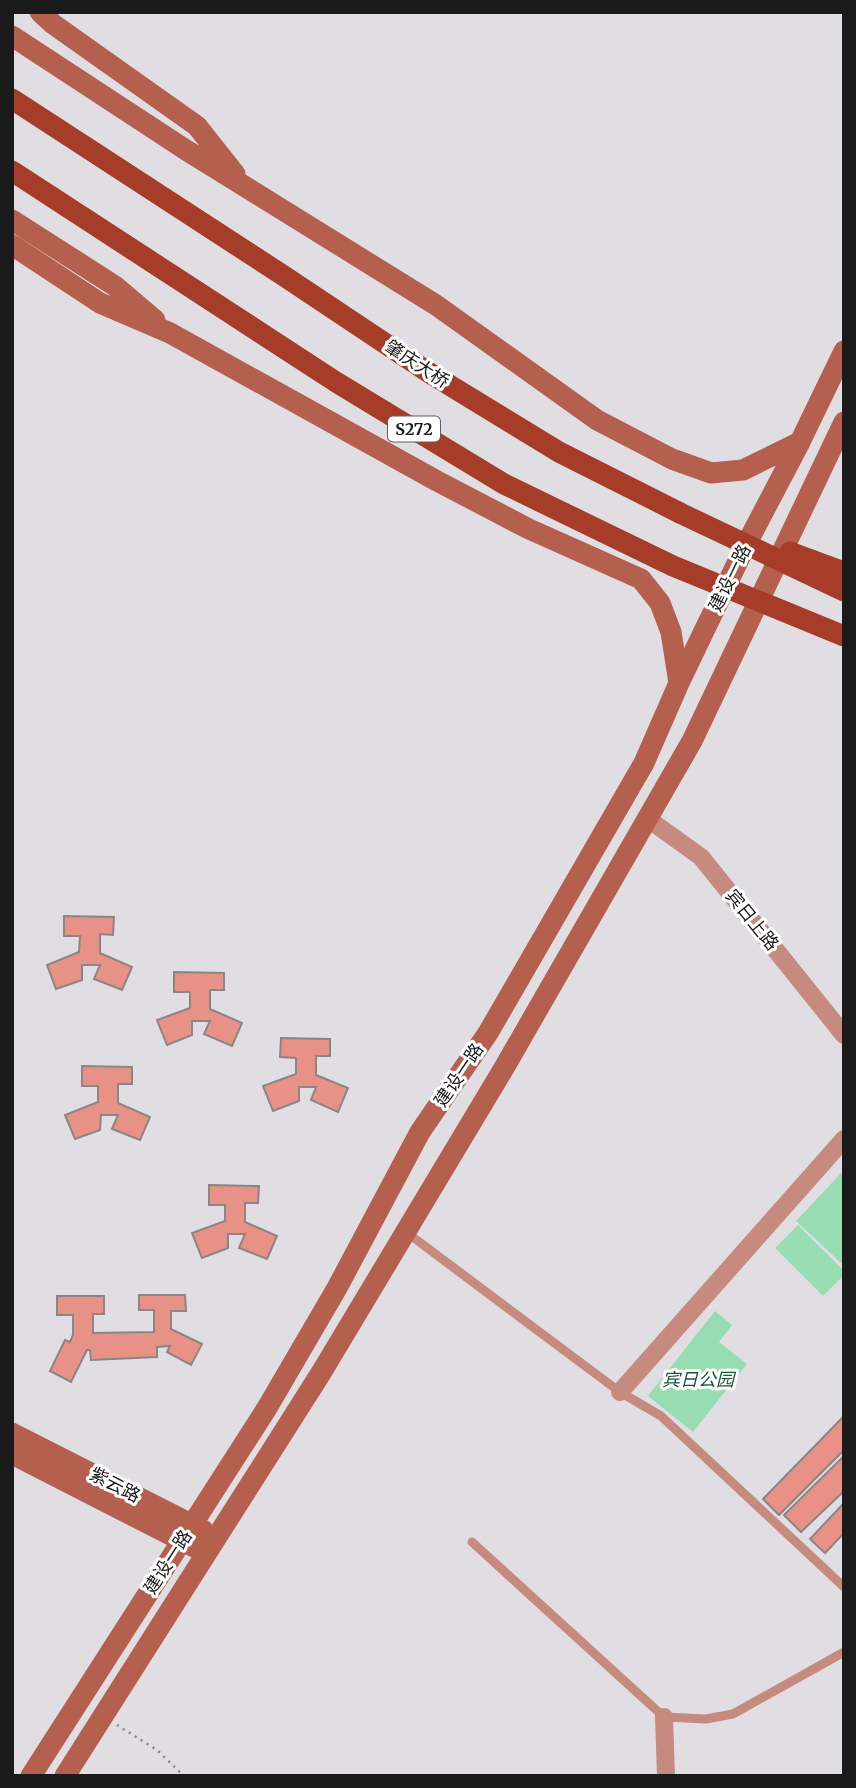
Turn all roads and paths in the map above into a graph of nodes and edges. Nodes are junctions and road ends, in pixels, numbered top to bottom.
1 (40, 12) edge
2 (12, 36) edge
3 (12, 99) edge
4 (12, 171) edge
5 (245, 187) junction
6 (12, 220) edge
7 (12, 245) edge
8 (170, 333) junction
9 (844, 351) edge
10 (844, 422) edge
11 (800, 442) junction
12 (680, 513) junction
13 (844, 572) edge
14 (844, 591) edge
15 (844, 636) edge
16 (679, 683) junction
17 (648, 819) junction
18 (844, 1035) edge
19 (844, 1139) edge
20 (405, 1232) junction
21 (620, 1392) junction
22 (12, 1433) edge
23 (12, 1454) edge
24 (187, 1532) junction
25 (472, 1542) dead end
26 (212, 1545) junction
27 (844, 1587) edge
28 (844, 1652) edge
29 (106, 1658) junction
30 (130, 1674) junction
31 (103, 1716) junction
32 (664, 1717) junction
33 (31, 1776) edge
34 (65, 1776) edge
35 (184, 1776) edge
36 (666, 1776) edge

1 - 5 main road
2 - 5 main road
3 - 12 main road, 肇庆大桥
4 - 15 main road, S272, bridge
5 - 11 main road
6 - 8 main road
7 - 8 main road
8 - 16 main road
9 - 11 main road, 建设一路
10 - 17 main road, 建设一路
11 - 16 main road, 建设一路
12 - 13 main road, bridge
12 - 14 main road, 肇庆大桥, bridge
16 - 24 main road, 建设一路
17 - 18 street, 宾日上路
17 - 20 main road, 建设一路
19 - 21 street
20 - 21 lane
20 - 26 main road, 建设一路
21 - 27 lane
22 - 24 main road, 紫云路
23 - 24 main road, 紫云路
24 - 26 main road, 紫云路
24 - 29 main road, 建设一路
25 - 32 lane
26 - 30 main road, 建设一路
28 - 32 lane
29 - 30 main road
29 - 33 main road, 建设一路
30 - 31 main road, 建设一路
31 - 34 main road, 建设一路
31 - 35 path
32 - 36 street

